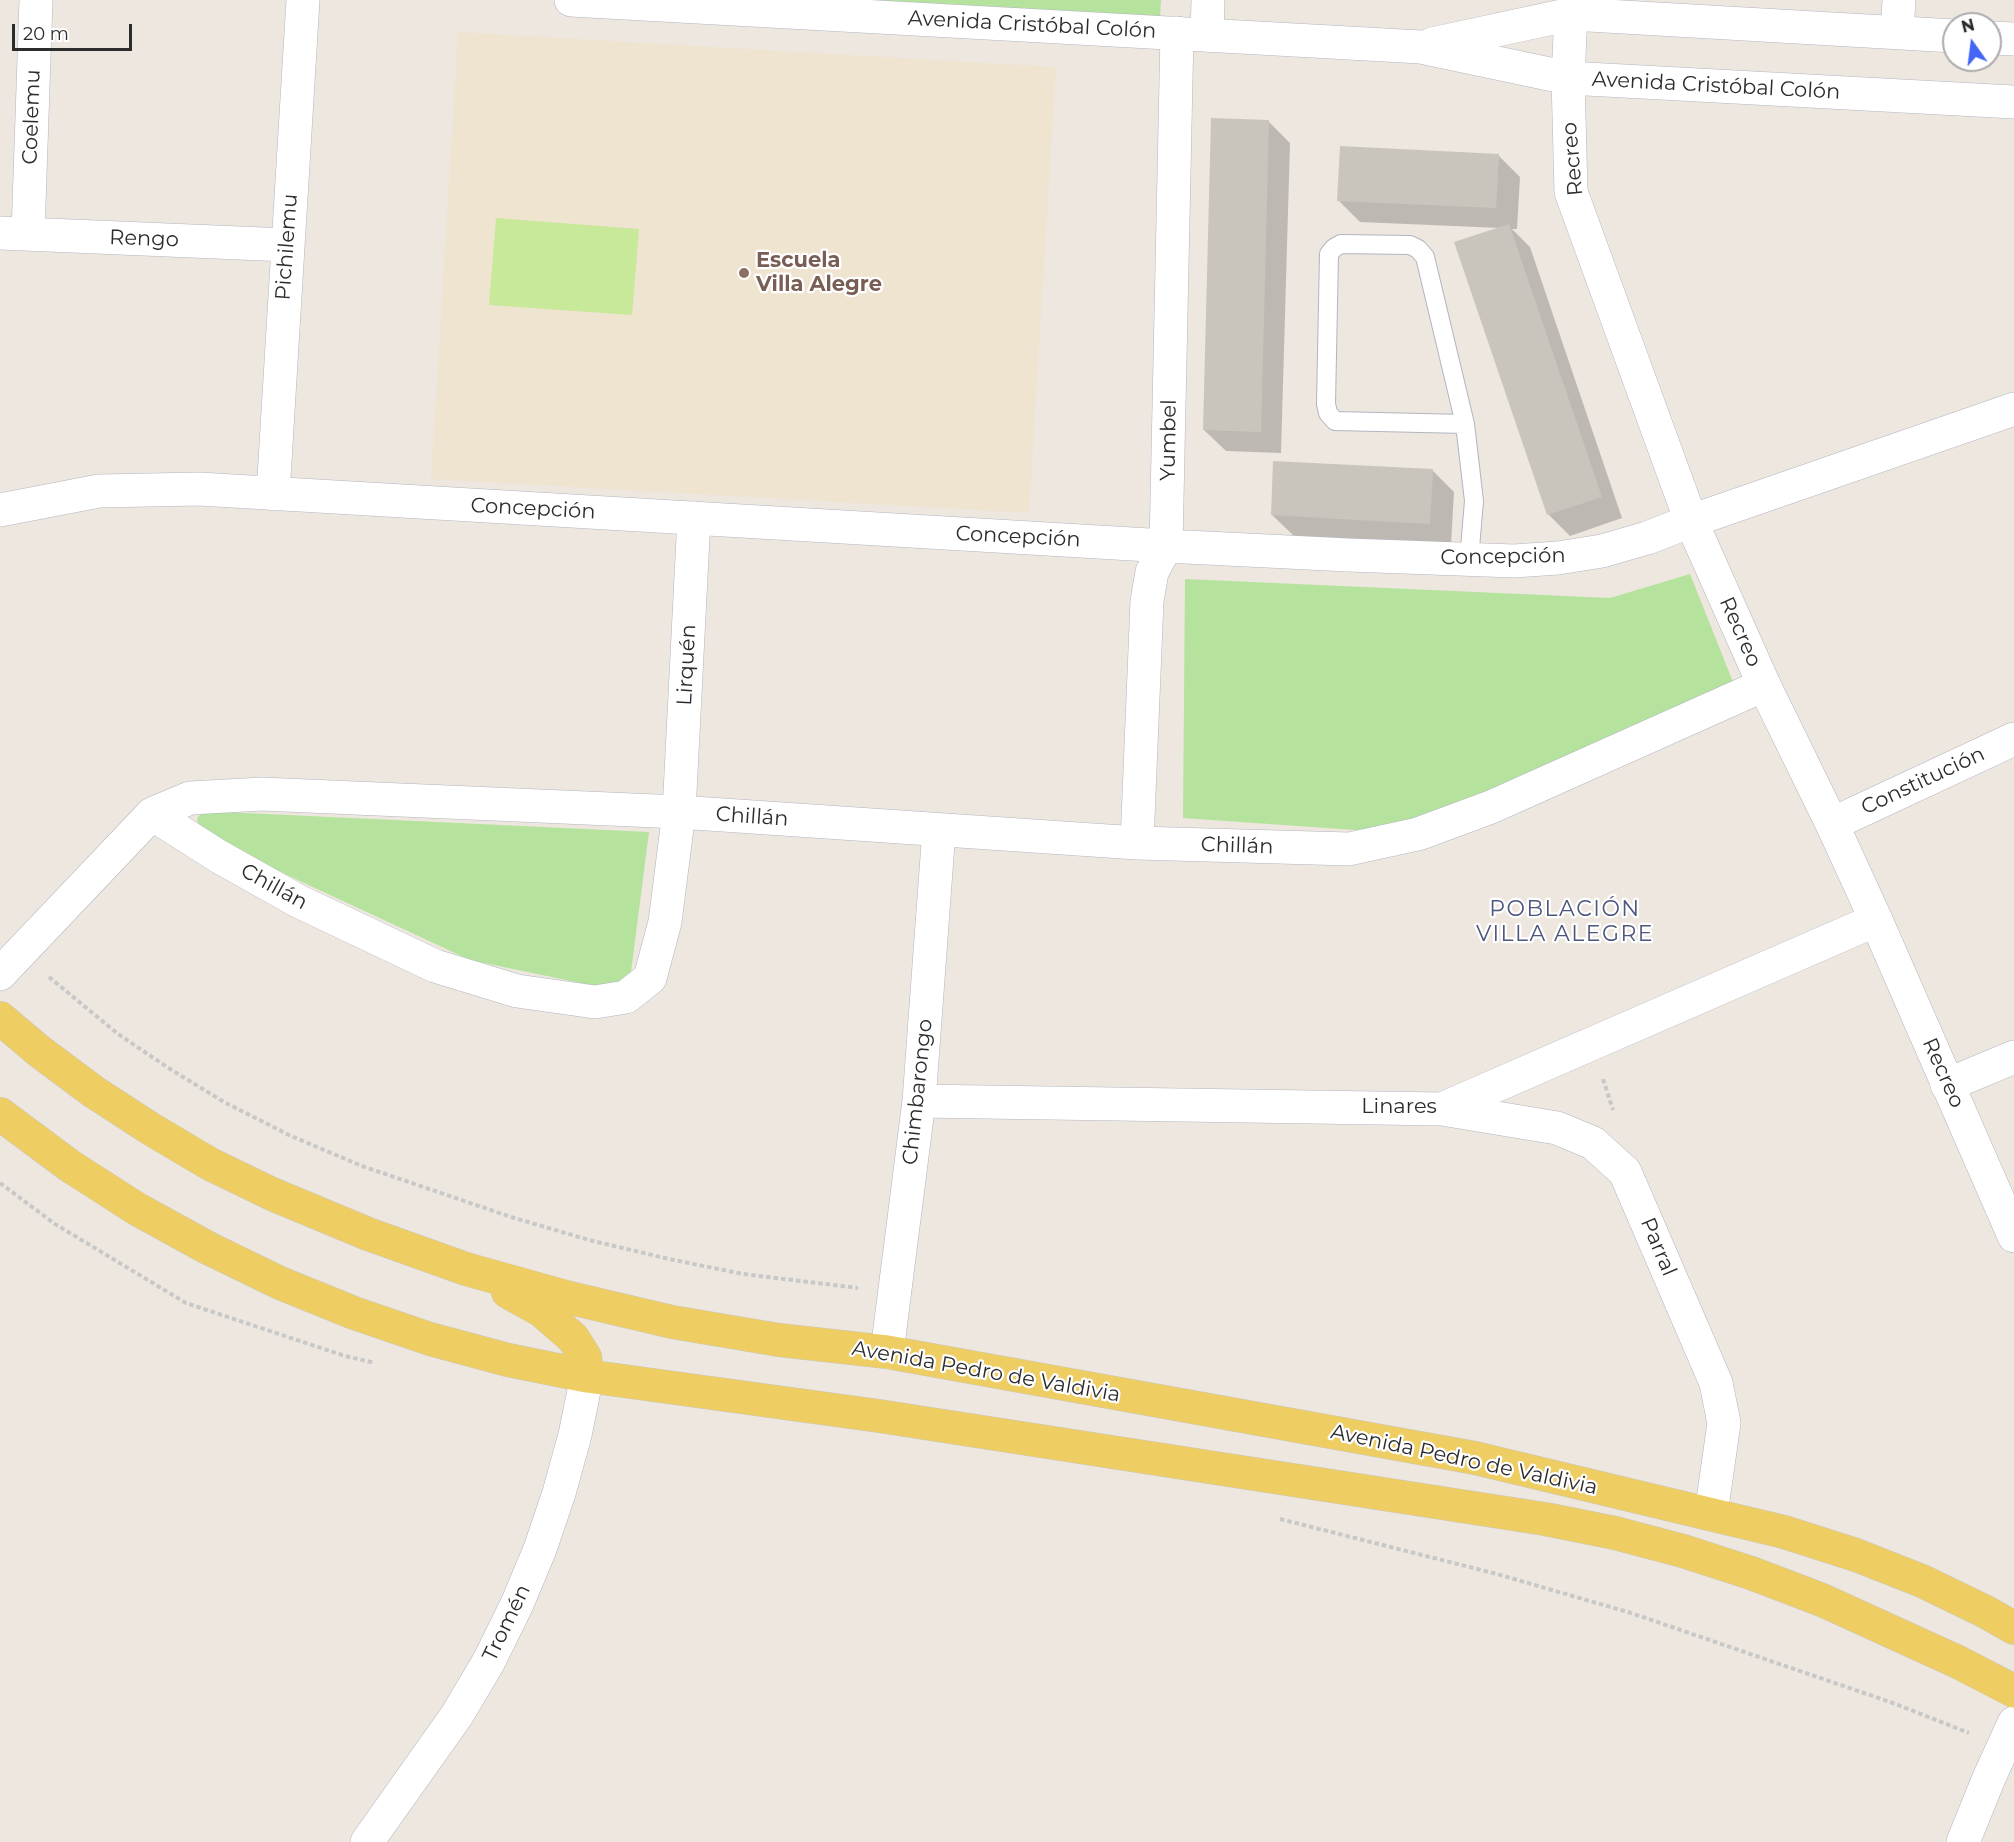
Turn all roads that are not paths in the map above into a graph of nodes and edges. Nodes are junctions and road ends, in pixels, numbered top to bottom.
1 (36, 0) edge
2 (303, 0) edge
3 (571, 0) edge
4 (1208, 0) edge
5 (1899, 0) edge
6 (1572, 7) edge
7 (1897, 32) junction
8 (1192, 34) junction
9 (1942, 35) edge
10 (1421, 46) junction
11 (1568, 78) junction
12 (2014, 102) edge
13 (14, 234) edge
14 (287, 245) junction
15 (2014, 409) edge
16 (1465, 424) junction
17 (273, 494) junction
18 (0, 510) edge
19 (694, 518) junction
20 (1691, 521) junction
21 (1166, 546) junction
22 (1469, 560) junction
23 (1764, 685) junction
24 (2014, 739) edge
25 (679, 812) junction
26 (152, 814) junction
27 (1832, 824) junction
28 (939, 830) junction
29 (1137, 843) junction
30 (1876, 920) junction
31 (11, 963) edge
32 (0, 1018) edge
33 (2014, 1057) edge
34 (1947, 1085) junction
35 (919, 1101) junction
36 (1442, 1109) junction
37 (0, 1114) edge
38 (2014, 1236) edge
39 (466, 1269) junction
40 (887, 1352) junction
41 (587, 1376) junction
42 (1711, 1514) junction
43 (2014, 1628) edge
44 (2014, 1692) edge
45 (2008, 1735) edge
46 (367, 1842) edge
47 (1962, 1842) edge

1 - 13 street, Coelemu
2 - 14 street, Pichilemu
3 - 8 street, Avenida Cristóbal Colón
4 - 8 street, Yumbel
5 - 7 street
6 - 7 street, Avenida Cristóbal Colón
6 - 10 street, Avenida Cristóbal Colón
6 - 11 street, Recreo
7 - 9 street, Avenida Cristóbal Colón
8 - 10 street, Avenida Cristóbal Colón
8 - 21 street, Yumbel
10 - 11 street, Avenida Cristóbal Colón
11 - 12 street, Avenida Cristóbal Colón
11 - 20 street, Recreo
13 - 14 street, Rengo
14 - 17 street, Pichilemu
15 - 20 street, Concepción
16 - 16 lane
16 - 22 lane
17 - 18 street, Concepción
17 - 19 street, Concepción
19 - 21 street, Concepción
19 - 25 street, Lirquén
20 - 22 street, Concepción
20 - 23 street, Recreo
21 - 22 street, Concepción
21 - 29 street, Yumbel
23 - 27 street, Recreo
23 - 29 street, Chillán
24 - 27 street, Constitución
25 - 26 street, Chillán
25 - 26 street, Chillán
25 - 28 street, Chillán
26 - 31 street, Chillán
27 - 30 street, Recreo
28 - 29 street, Chillán
28 - 35 street, Chimbarongo
30 - 34 street, Recreo
30 - 36 street, Linares
32 - 39 main road, Avenida Pedro de Valdivia
33 - 34 street
34 - 38 street, Recreo
35 - 36 street, Linares
35 - 40 street, Chimbarongo
36 - 42 street, Parral
37 - 41 main road, Avenida Pedro de Valdivia
39 - 40 main road, Avenida Pedro de Valdivia
39 - 41 main road
40 - 42 main road, Avenida Pedro de Valdivia
41 - 44 main road, Avenida Pedro de Valdivia
41 - 46 street, Tromén
42 - 43 main road, Avenida Pedro de Valdivia
45 - 47 street

